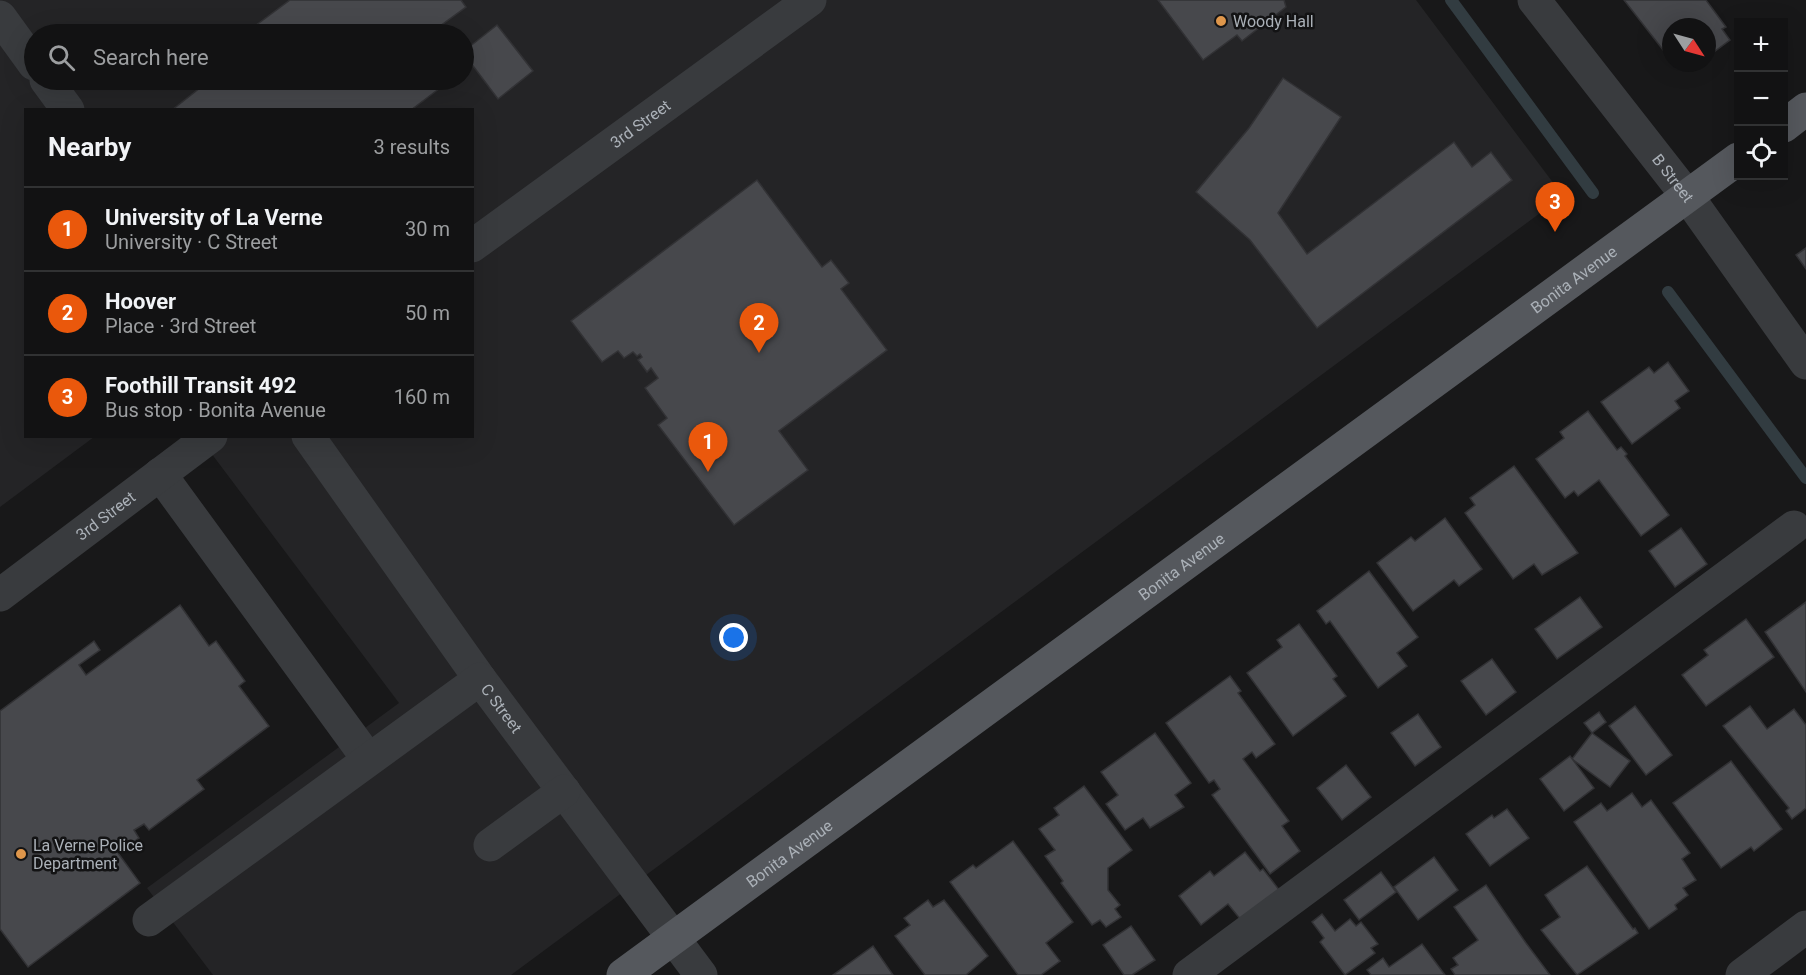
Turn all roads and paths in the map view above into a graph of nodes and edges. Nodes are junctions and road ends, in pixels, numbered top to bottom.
1 (810, 0) edge
2 (1534, 0) edge
3 (0, 17) edge
4 (24, 50) edge
5 (53, 90) edge
6 (67, 108) edge
7 (1806, 109) edge
8 (1788, 123) edge
9 (1734, 162) edge
10 (1688, 197) junction
11 (474, 245) edge
12 (1806, 363) edge
13 (208, 438) edge
14 (309, 438) edge
15 (160, 474) junction
16 (1794, 527) dead end
17 (0, 595) edge
18 (480, 679) junction
19 (368, 759) junction
20 (564, 791) junction
21 (490, 846) dead end
22 (149, 920) dead end
23 (1806, 927) edge
24 (674, 938) junction
25 (623, 975) edge
26 (701, 975) edge
27 (1189, 975) edge
28 (1742, 975) edge

1 - 11 street, 3rd Street
2 - 10 street, B Street
3 - 4 street
5 - 6 street
7 - 8 main road
9 - 10 main road, Bonita Avenue
10 - 12 street, B Street
10 - 24 main road, Bonita Avenue
13 - 15 street, 3rd Street
14 - 18 street, C Street
15 - 17 street, 3rd Street
15 - 19 street
16 - 27 street
18 - 19 street
18 - 20 street, C Street
19 - 22 street
20 - 21 street
20 - 24 street, C Street
23 - 28 street
24 - 25 main road, Bonita Avenue
24 - 26 street, C Street

